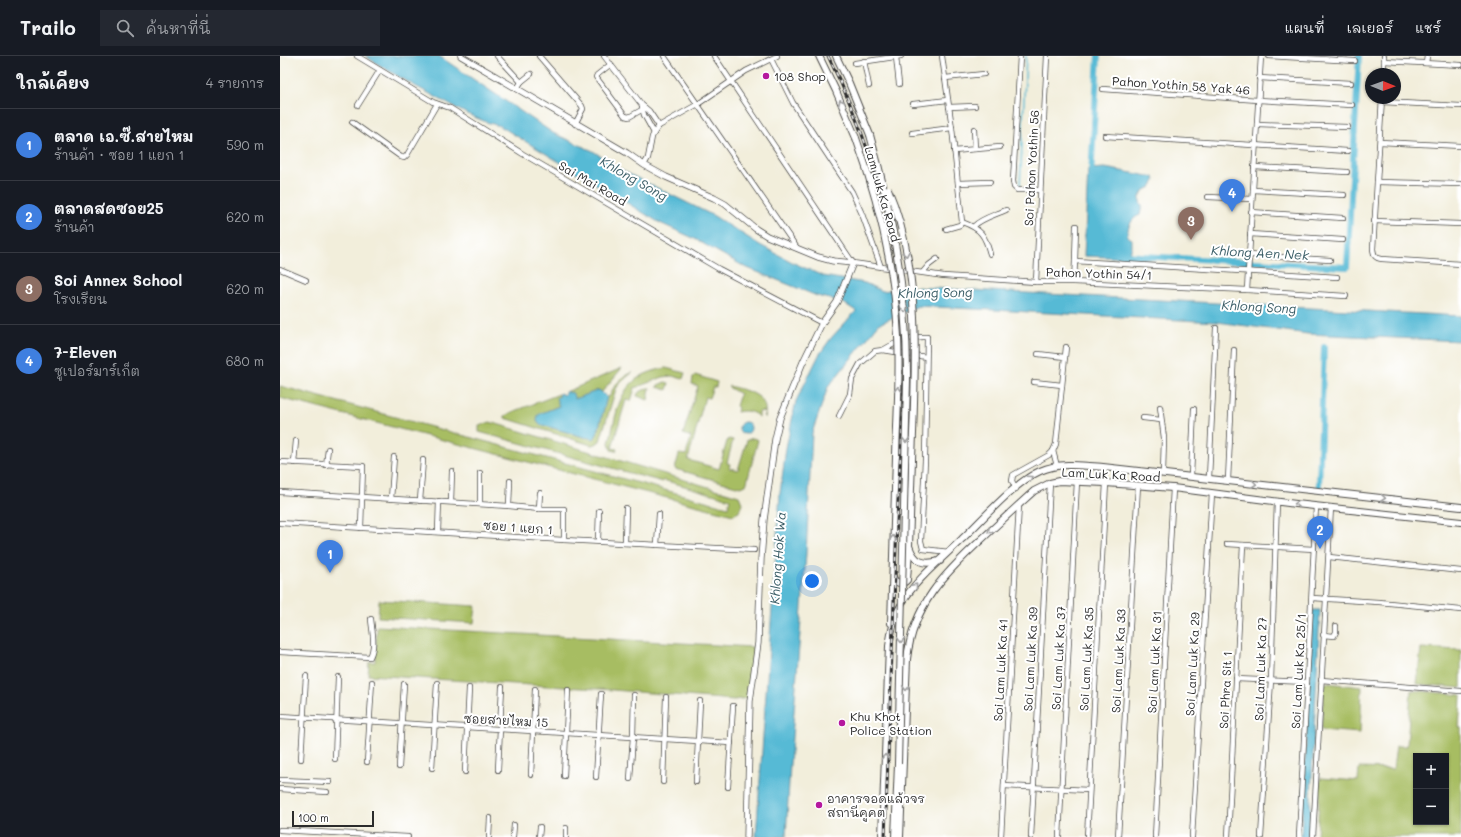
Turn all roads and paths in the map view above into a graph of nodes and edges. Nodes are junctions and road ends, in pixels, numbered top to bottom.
1 (357, 56) edge
2 (461, 56) edge
3 (497, 56) edge
4 (539, 56) edge
5 (604, 56) edge
6 (664, 56) edge
7 (714, 56) edge
8 (777, 56) edge
9 (819, 56) edge
10 (836, 56) edge
11 (898, 56) edge
12 (942, 56) edge
13 (1020, 56) edge
14 (1047, 56) edge
15 (1261, 56) edge
16 (1269, 56) edge
17 (1427, 56) edge
18 (1384, 58) edge
19 (771, 59) junction
20 (864, 61) junction
21 (1355, 61) dead end
22 (856, 63) dead end
23 (1426, 63) junction
24 (611, 64) junction
25 (1461, 65) edge
26 (380, 70) junction
27 (531, 74) dead end
28 (984, 74) dead end
29 (945, 78) junction
30 (1260, 78) junction
31 (731, 80) junction
32 (521, 82) junction
33 (1351, 83) dead end
34 (899, 84) dead end
35 (868, 86) dead end
36 (517, 89) junction
37 (1104, 89) dead end
38 (948, 100) junction
39 (1258, 100) junction
40 (1401, 101) edge
41 (437, 104) junction
42 (698, 104) junction
43 (913, 104) dead end
44 (1382, 104) edge
45 (1352, 105) dead end
46 (358, 106) dead end
47 (975, 106) dead end
48 (1461, 106) edge
49 (643, 107) junction
50 (949, 107) junction
51 (352, 122) dead end
52 (575, 124) junction
53 (1257, 124) junction
54 (659, 126) junction
55 (1348, 127) dead end
56 (952, 128) junction
57 (974, 130) dead end
58 (654, 133) junction
59 (912, 133) dead end
60 (1105, 136) dead end
61 (1380, 142) junction
62 (1255, 146) junction
63 (1461, 146) edge
64 (1000, 148) dead end
65 (974, 149) junction
66 (954, 151) junction
67 (1348, 151) dead end
68 (644, 165) junction
69 (1254, 167) junction
70 (1347, 172) dead end
71 (882, 177) junction
72 (990, 182) dead end
73 (1377, 182) junction
74 (958, 183) junction
75 (1461, 184) edge
76 (1040, 190) junction
77 (1253, 190) junction
78 (1344, 195) dead end
79 (1208, 197) dead end
80 (1252, 199) junction
81 (1006, 210) dead end
82 (1251, 212) junction
83 (1342, 218) dead end
84 (1374, 221) junction
85 (962, 222) junction
86 (1461, 224) edge
87 (974, 226) junction
88 (1076, 226) dead end
89 (946, 229) dead end
90 (1250, 234) junction
91 (1343, 240) dead end
92 (798, 248) junction
93 (990, 254) dead end
94 (1249, 257) junction
95 (937, 260) dead end
96 (1330, 260) dead end
97 (1075, 261) junction
98 (852, 263) junction
99 (1461, 264) edge
100 (881, 267) junction
101 (280, 269) edge
102 (923, 272) junction
103 (1248, 272) junction
104 (1337, 277) dead end
105 (306, 280) dead end
106 (1036, 282) junction
107 (1074, 282) junction
108 (1247, 290) junction
109 (1346, 296) dead end
110 (822, 323) junction
111 (1216, 328) dead end
112 (1066, 347) dead end
113 (883, 350) junction
114 (1234, 350) dead end
115 (1038, 354) dead end
116 (1065, 357) junction
117 (926, 358) junction
118 (1034, 382) dead end
119 (1062, 385) junction
120 (1160, 407) dead end
121 (1194, 409) dead end
122 (839, 416) dead end
123 (1143, 418) dead end
124 (1161, 420) junction
125 (296, 441) dead end
126 (328, 449) dead end
127 (1053, 451) junction
128 (394, 457) dead end
129 (422, 460) dead end
130 (280, 462) edge
131 (294, 463) junction
132 (326, 465) junction
133 (1057, 466) junction
134 (452, 471) dead end
135 (480, 473) dead end
136 (1163, 473) junction
137 (1191, 476) junction
138 (1209, 478) junction
139 (1228, 480) junction
140 (510, 481) dead end
141 (1077, 481) junction
142 (1050, 483) junction
143 (1106, 483) junction
144 (1138, 485) junction
145 (1173, 488) junction
146 (1016, 489) junction
147 (280, 492) edge
148 (540, 493) dead end
149 (1212, 493) junction
150 (362, 497) junction
151 (391, 499) junction
152 (420, 501) junction
153 (439, 501) junction
154 (1277, 501) junction
155 (451, 502) junction
156 (480, 504) junction
157 (1018, 505) junction
158 (509, 506) junction
159 (1316, 506) junction
160 (1331, 507) junction
161 (1461, 507) edge
162 (626, 508) dead end
163 (539, 509) junction
164 (599, 511) dead end
165 (659, 514) dead end
166 (1461, 522) edge
167 (280, 523) edge
168 (361, 528) junction
169 (438, 532) junction
170 (564, 540) junction
171 (598, 541) junction
172 (625, 543) junction
173 (1227, 544) dead end
174 (657, 545) junction
175 (1243, 545) junction
176 (909, 546) junction
177 (1274, 546) junction
178 (1314, 549) junction
179 (754, 550) dead end
180 (949, 552) junction
181 (1329, 557) junction
182 (940, 561) junction
183 (1461, 572) edge
184 (892, 575) junction
185 (1312, 598) junction
186 (1325, 598) junction
187 (1461, 610) edge
188 (371, 619) dead end
189 (1336, 626) dead end
190 (891, 632) junction
191 (1323, 635) junction
192 (280, 652) edge
193 (306, 676) dead end
194 (338, 677) dead end
195 (1236, 679) junction
196 (1271, 680) junction
197 (1321, 680) junction
198 (372, 682) dead end
199 (1307, 682) junction
200 (436, 683) dead end
201 (404, 684) dead end
202 (502, 687) dead end
203 (469, 688) dead end
204 (535, 689) dead end
205 (568, 690) dead end
206 (1461, 691) edge
207 (601, 694) dead end
208 (634, 695) dead end
209 (666, 697) dead end
210 (700, 701) dead end
211 (733, 706) dead end
212 (280, 716) edge
213 (304, 718) junction
214 (337, 720) junction
215 (370, 722) junction
216 (402, 724) junction
217 (435, 725) junction
218 (467, 727) junction
219 (500, 729) junction
220 (533, 731) junction
221 (566, 733) junction
222 (599, 735) junction
223 (633, 737) junction
224 (665, 739) junction
225 (698, 741) junction
226 (731, 743) junction
227 (335, 758) dead end
228 (301, 759) dead end
229 (367, 762) dead end
230 (399, 767) dead end
231 (432, 768) dead end
232 (498, 770) dead end
233 (466, 772) dead end
234 (531, 776) dead end
235 (564, 776) dead end
236 (596, 777) dead end
237 (630, 779) dead end
238 (280, 780) edge
239 (330, 782) dead end
240 (663, 782) dead end
241 (696, 782) dead end
242 (1004, 786) junction
243 (728, 787) dead end
244 (1034, 787) junction
245 (1061, 789) junction
246 (280, 790) edge
247 (1089, 790) junction
248 (327, 792) dead end
249 (490, 818) dead end
250 (514, 825) dead end
251 (540, 827) dead end
252 (566, 828) dead end
253 (280, 830) edge
254 (408, 837) edge
255 (489, 837) edge
256 (514, 837) edge
257 (539, 837) edge
258 (566, 837) edge
259 (747, 837) edge
260 (882, 837) edge
261 (895, 837) edge
262 (900, 837) edge
263 (1001, 837) edge
264 (1031, 837) edge
265 (1059, 837) edge
266 (1087, 837) edge
267 (1118, 837) edge
268 (1155, 837) edge
269 (1192, 837) edge
270 (1228, 837) edge
271 (1261, 837) edge
272 (1299, 837) edge
273 (1313, 837) edge

1 - 26 street, Sai Mai Road
2 - 36 street
3 - 32 street
4 - 52 street
5 - 24 street
6 - 42 street
7 - 31 street
8 - 19 street
184 -> 9 main road, Lam Luk Ka Road, bridge
10 - 71 main road, Lam Luk Ka Road, bridge
11 - 20 street
11 - 34 street
12 - 29 street
13 - 76 street
14 - 76 street, Soi Pahon Yothin 56
15 - 30 street
16 - 21 street
17 - 23 street
18 - 23 street
19 - 31 street
19 - 100 street
20 - 22 street
20 - 35 street
23 - 25 street
24 - 49 street
24 - 49 street
26 - 41 street, Sai Mai Road
26 - 46 street
27 - 32 street
28 - 29 street
29 - 38 street
30 - 33 street
30 - 39 street
31 - 42 street
31 - 98 street
32 - 36 street
36 - 52 street
37 - 39 street, Pahon Yothin 58 Yak 46
38 - 43 street
38 - 50 street
39 - 45 street, Pahon Yothin 58 Yak 46
39 - 53 street
40 - 48 street
41 - 51 street
41 - 110 street, Sai Mai Road
42 - 54 street
42 - 92 street
44 - 61 street
47 - 50 street
49 - 54 street
49 - 58 street
50 - 56 street
52 - 68 street
53 - 55 street
53 - 62 street
54 - 58 street
56 - 59 street
56 - 66 street
57 - 65 street
58 - 68 street
60 - 62 street
61 - 63 street
61 - 73 street
62 - 67 street
62 - 69 street
64 - 65 street
65 - 66 street
66 - 74 street
68 - 92 street
69 - 70 street
69 - 77 street
71 -> 176 main road, bridge
71 -> 261 main road, Lam Luk Ka Road, bridge
72 - 74 street
73 - 75 street
73 - 84 street
74 - 85 street
76 - 106 street, Soi Pahon Yothin 56
77 - 78 street
77 - 80 street
79 - 80 street
80 - 82 street
81 - 87 street
82 - 83 street
82 - 90 street
84 - 86 street
84 - 99 street
85 - 87 street
85 - 89 street
87 - 93 street
88 - 97 street
90 - 91 street
90 - 94 street
92 - 98 street
94 - 96 street
94 - 103 street
95 - 102 street
97 - 103 street
97 - 107 street
98 - 100 street, Pahon Yothin 54/1
98 - 110 street
100 - 102 street, Pahon Yothin 54/1
101 - 105 street
102 - 106 street, Pahon Yothin 54/1
103 - 104 street
103 - 108 street
106 - 107 street, Pahon Yothin 54/1
107 - 108 street, Pahon Yothin 54/1
108 - 109 street, Pahon Yothin 54/1
110 - 259 street
111 - 138 street
112 - 116 street
113 - 117 street
113 - 117 street
113 - 122 street
114 - 139 street
115 - 116 street
116 - 119 street
117 - 180 street
118 - 119 street
119 - 127 street
120 - 124 street
121 - 137 street
123 - 124 street
124 - 136 street
125 - 131 street
126 - 132 street
127 - 133 street
127 - 146 street
128 - 151 street
129 - 152 street
130 - 131 street
131 - 132 street
132 - 150 street
133 - 136 main road, Lam Luk Ka Road
146 -> 133 main road, Lam Luk Ka Road
134 - 155 street
135 - 156 street
136 - 137 main road, Lam Luk Ka Road
137 - 138 main road, Lam Luk Ka Road
138 - 139 main road, Lam Luk Ka Road
139 -> 161 main road, Lam Luk Ka Road
140 - 158 street
141 - 142 main road, Lam Luk Ka Road
141 - 143 main road, Lam Luk Ka Road
141 - 245 street, Soi Lam Luk Ka 37
142 - 157 main road, Lam Luk Ka Road
142 - 244 street, Soi Lam Luk Ka 39
143 - 144 main road, Lam Luk Ka Road
143 - 247 street, Soi Lam Luk Ka 35
144 - 145 main road, Lam Luk Ka Road
144 - 267 street, Soi Lam Luk Ka 33
145 - 149 main road, Lam Luk Ka Road
145 - 268 street, Soi Lam Luk Ka 31
146 - 180 main road, Lam Luk Ka Road
147 - 150 street
148 - 163 street
149 - 154 main road, Lam Luk Ka Road
149 - 269 street, Soi Lam Luk Ka 29
150 - 151 street
150 - 168 street
151 - 152 street
152 - 153 street
153 - 155 street
153 - 169 street
159 -> 154 main road, Lam Luk Ka Road
154 - 177 street, Soi Lam Luk Ka 27
155 - 156 street
156 - 158 street
157 - 242 street, Soi Lam Luk Ka 41
157 -> 262 main road, Lam Luk Ka Road
158 - 163 street
159 - 160 main road, Lam Luk Ka Road
159 - 178 street, Soi Lam Luk Ka 25/1
160 - 166 main road, Lam Luk Ka Road
160 - 181 street
162 - 172 street
163 - 170 street
164 - 171 street
165 - 174 street
167 - 168 street, ซอย 1 แยก 1
168 - 169 street, ซอย 1 แยก 1
169 - 170 street, ซอย 1 แยก 1
170 - 171 street, ซอย 1 แยก 1
171 - 172 street, ซอย 1 แยก 1
172 - 174 street, ซอย 1 แยก 1
173 - 175 street
174 - 179 street, ซอย 1 แยก 1
175 - 177 street
175 - 195 street, Soi Phra Sit 1
176 - 182 main road
176 - 184 main road
177 - 178 street
177 - 196 street, Soi Lam Luk Ka 27
178 - 185 street, Soi Lam Luk Ka 25/1
180 - 182 main road, Lam Luk Ka Road
181 - 183 street
181 - 186 street
190 -> 182 main road, Lam Luk Ka Road
184 - 190 main road, Lam Luk Ka Road
185 - 186 street
185 - 199 street, Soi Lam Luk Ka 25/1
186 - 187 street
186 - 191 street
188 - 192 street
189 - 191 street
260 -> 190 main road, Lam Luk Ka Road
191 - 197 street
193 - 213 street
194 - 214 street
195 - 196 street
195 - 270 street, Soi Phra Sit 1
196 - 199 street
196 - 271 street, Soi Lam Luk Ka 27
197 - 206 street
197 - 273 street
198 - 215 street
199 - 272 street, Soi Lam Luk Ka 25/1
200 - 217 street
201 - 216 street
202 - 219 street
203 - 218 street
204 - 220 street
205 - 221 street
207 - 222 street
208 - 223 street
209 - 224 street
210 - 225 street
211 - 226 street
212 - 213 street, ซอยสายไหม 15
213 - 214 street, ซอยสายไหม 15
213 - 228 street
214 - 215 street, ซอยสายไหม 15
214 - 227 street
215 - 216 street, ซอยสายไหม 15
215 - 229 street
216 - 217 street, ซอยสายไหม 15
216 - 230 street
217 - 218 street, ซอยสายไหม 15
217 - 231 street
218 - 219 street, ซอยสายไหม 15
218 - 233 street
219 - 220 street, ซอยสายไหม 15
219 - 232 street
220 - 221 street, ซอยสายไหม 15
220 - 234 street
221 - 222 street, ซอยสายไหม 15
221 - 235 street
222 - 223 street, ซอยสายไหม 15
222 - 236 street
223 - 224 street, ซอยสายไหม 15
223 - 237 street
224 - 225 street, ซอยสายไหม 15
224 - 240 street
225 - 226 street, ซอยสายไหม 15
225 - 241 street
226 - 243 street
238 - 239 street
242 - 244 street
242 - 263 street, Soi Lam Luk Ka 41
244 - 245 street
244 - 264 street, Soi Lam Luk Ka 39
245 - 247 street
245 - 265 street, Soi Lam Luk Ka 37
246 - 248 street
247 - 266 street, Soi Lam Luk Ka 35
249 - 255 street
250 - 256 street
251 - 257 street
252 - 258 street
253 - 254 street

